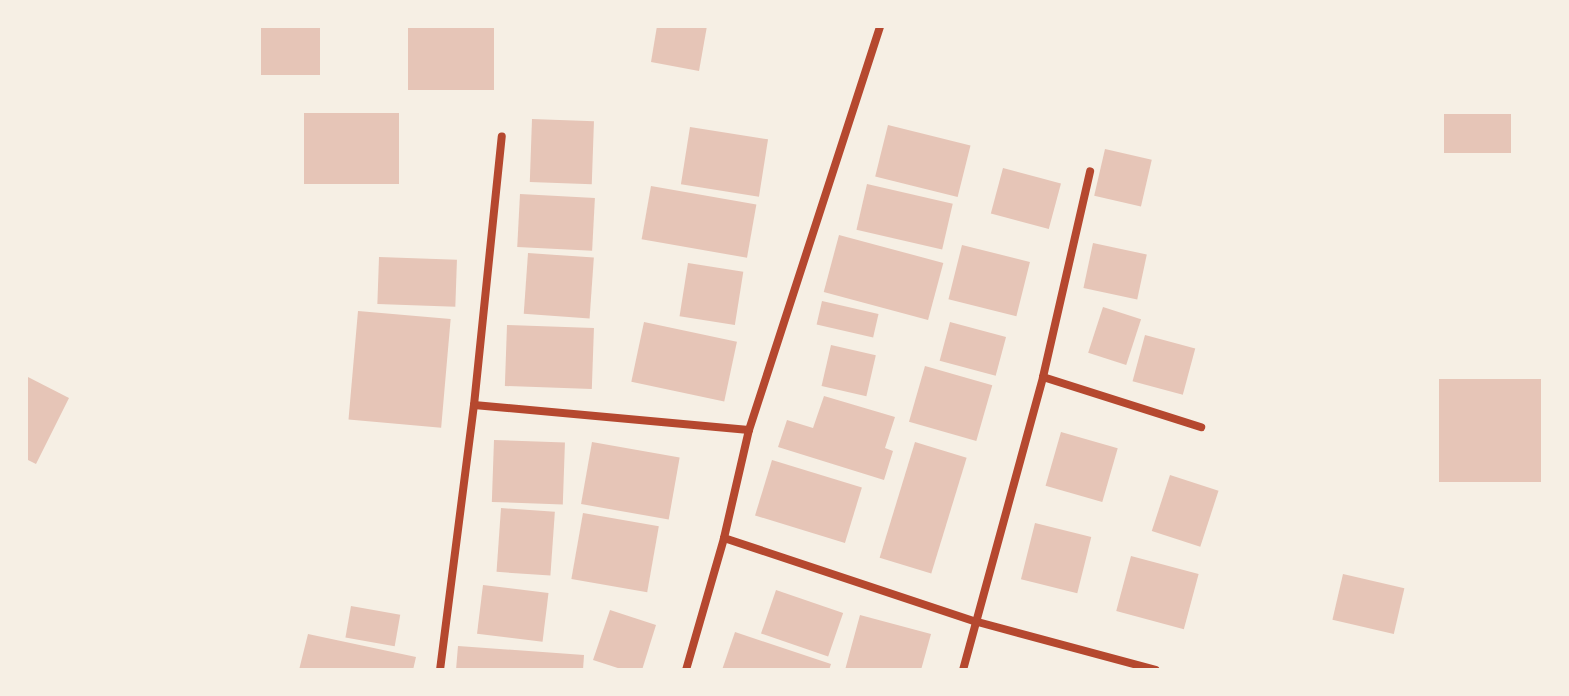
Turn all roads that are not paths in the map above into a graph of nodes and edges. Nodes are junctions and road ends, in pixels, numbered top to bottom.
1 (880, 26) edge
2 (502, 136) dead end
3 (1090, 171) dead end
4 (1043, 377) junction
5 (474, 405) junction
6 (1201, 427) dead end
7 (749, 430) junction
8 (724, 538) junction
9 (974, 621) junction
10 (440, 670) edge
11 (686, 670) edge
12 (963, 670) edge
13 (1156, 670) edge

1 - 7 street
2 - 5 street
3 - 4 street
4 - 6 street
4 - 9 street
5 - 7 street
5 - 10 street
7 - 8 street
8 - 9 street
8 - 11 street
9 - 12 street
9 - 13 street

